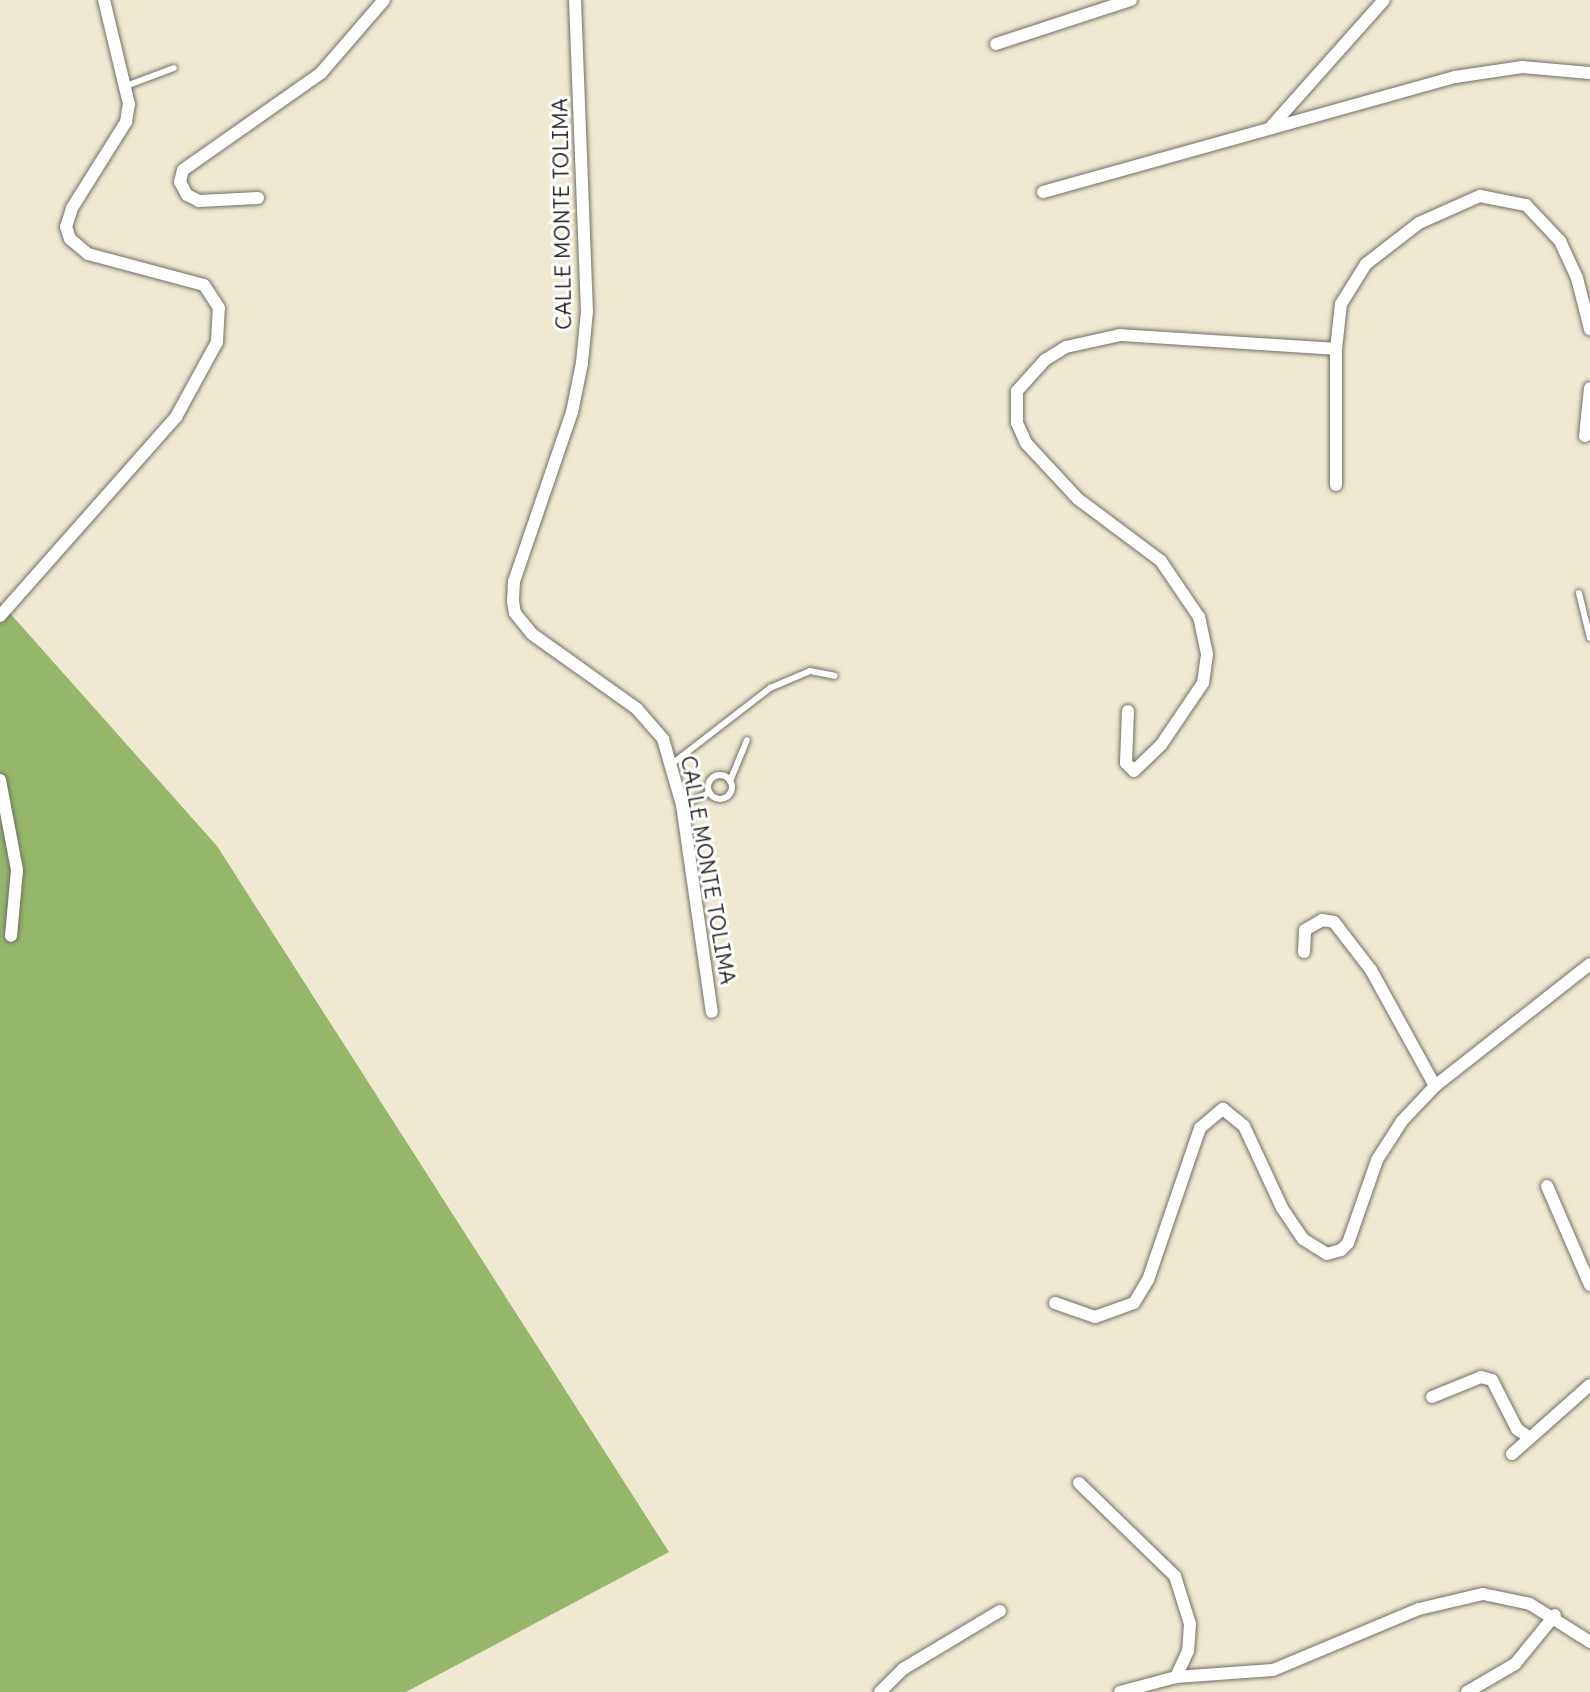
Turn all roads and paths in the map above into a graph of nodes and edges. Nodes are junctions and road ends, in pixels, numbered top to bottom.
1 (104, 0) edge
2 (384, 0) edge
3 (575, 0) edge
4 (1131, 0) edge
5 (1384, 0) edge
6 (996, 44) dead end
7 (174, 68) dead end
8 (1590, 73) edge
9 (126, 86) junction
10 (1270, 128) junction
11 (1043, 192) dead end
12 (258, 198) dead end
13 (1590, 329) edge
14 (1336, 349) junction
15 (1590, 388) edge
16 (1585, 436) dead end
17 (1336, 485) dead end
18 (1579, 593) dead end
19 (0, 616) edge
20 (1590, 638) edge
21 (835, 676) dead end
22 (1128, 711) dead end
23 (747, 740) dead end
24 (673, 763) junction
25 (0, 780) edge
26 (730, 781) junction
27 (709, 793) junction
28 (682, 805) junction
29 (11, 936) dead end
30 (1304, 952) dead end
31 (1590, 964) edge
32 (712, 1012) dead end
33 (1435, 1086) junction
34 (1547, 1186) dead end
35 (1590, 1285) edge
36 (1055, 1303) dead end
37 (1590, 1385) edge
38 (1432, 1397) dead end
39 (1530, 1438) junction
40 (1512, 1454) dead end
41 (1079, 1483) dead end
42 (1000, 1611) dead end
43 (1555, 1615) junction
44 (1590, 1642) edge
45 (1176, 1677) junction
46 (880, 1692) edge
47 (1120, 1692) edge
48 (1467, 1692) edge

1 - 9 street
2 - 12 street
3 - 24 street, CALLE MONTE TOLIMA
4 - 6 street
5 - 10 street
7 - 9 lane
8 - 10 street
9 - 19 street
10 - 11 street
13 - 14 street
14 - 17 street
14 - 22 street
15 - 16 street
18 - 20 lane
21 - 24 lane
23 - 26 lane
24 - 28 street, CALLE MONTE TOLIMA
25 - 29 street
26 - 27 lane
26 - 27 lane
27 - 28 lane
28 - 32 street, CALLE MONTE TOLIMA
30 - 33 street
31 - 33 street
33 - 36 street
34 - 35 street
37 - 39 street
38 - 39 street
39 - 40 street
41 - 45 street
42 - 46 street
43 - 44 street
43 - 45 street
43 - 48 street
45 - 47 street

